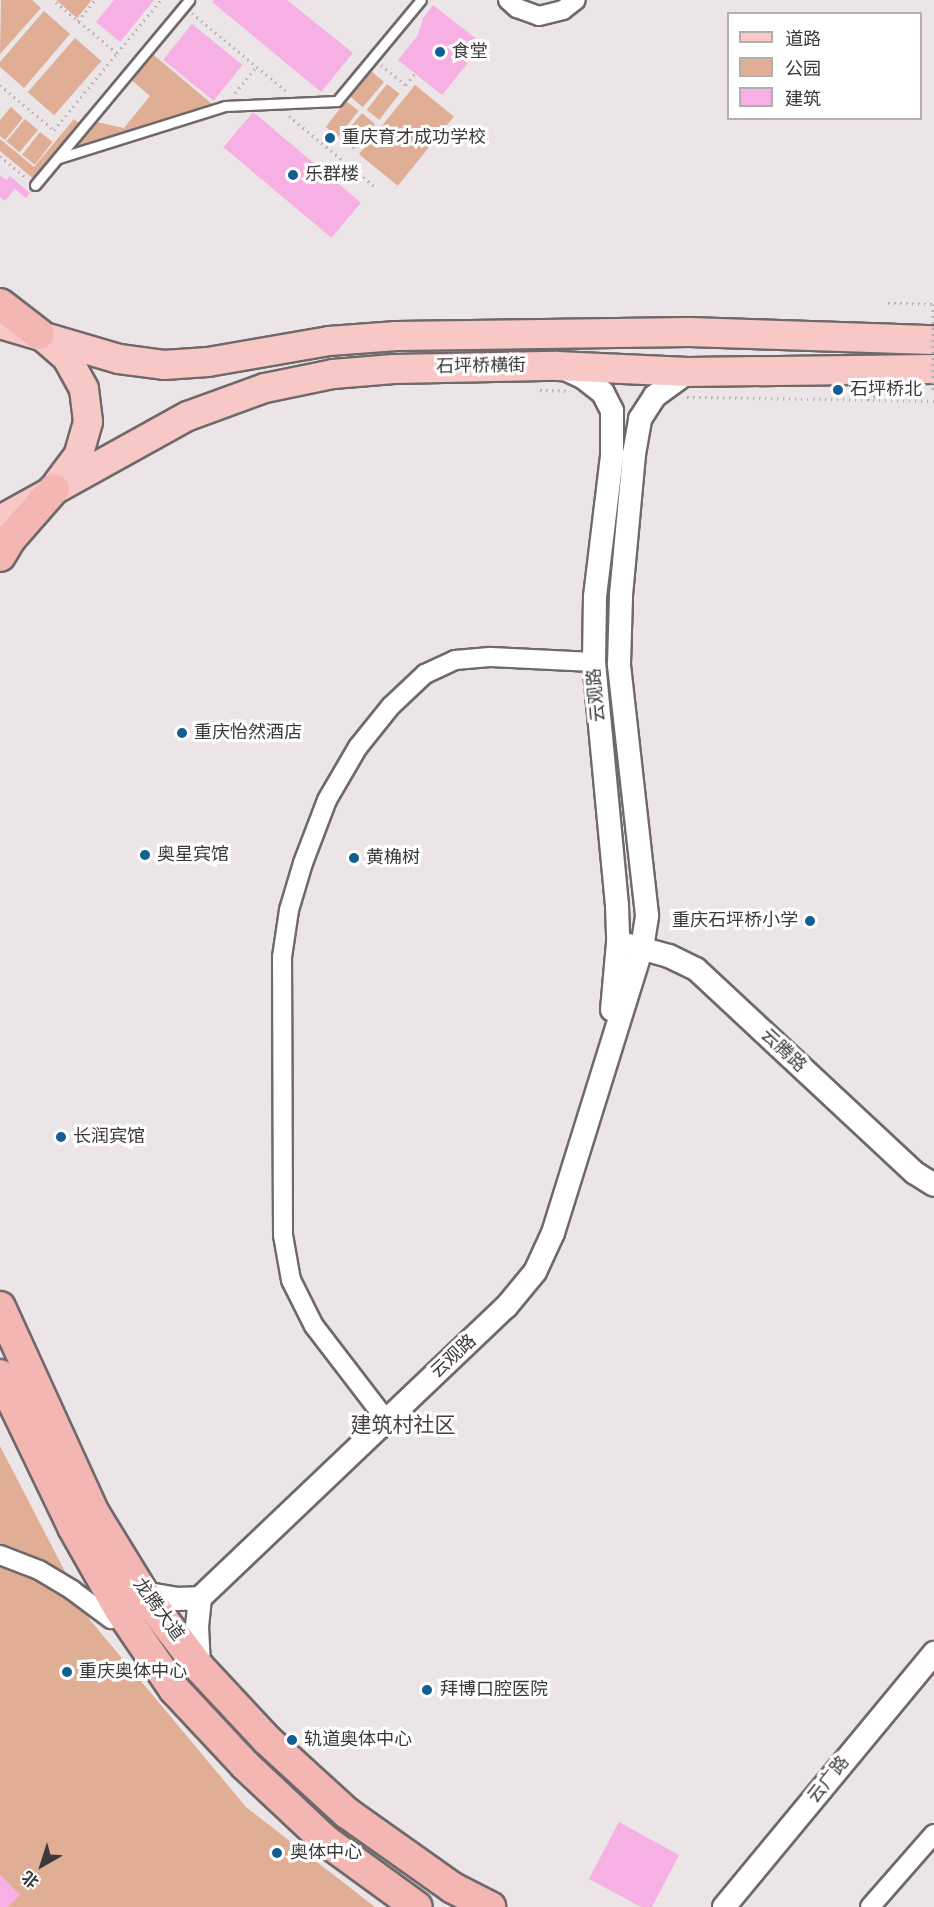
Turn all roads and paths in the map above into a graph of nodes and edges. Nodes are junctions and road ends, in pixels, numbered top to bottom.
1 (53, 0) edge
2 (95, 0) edge
3 (161, 0) edge
4 (421, 0) edge
5 (508, 0) edge
6 (576, 0) edge
7 (186, 3) edge
8 (78, 21) junction
9 (117, 53) junction
10 (372, 58) junction
11 (257, 66) junction
12 (415, 74) dead end
13 (0, 85) edge
14 (301, 104) junction
15 (276, 105) junction
16 (225, 106) junction
17 (0, 156) edge
18 (58, 158) junction
19 (35, 185) joint
20 (374, 186) dead end
21 (888, 303) dead end
22 (0, 304) edge
23 (933, 304) edge
24 (0, 324) edge
25 (934, 331) edge
26 (39, 334) junction
27 (900, 339) junction
28 (934, 340) edge
29 (557, 366) junction
30 (934, 369) edge
31 (934, 376) edge
32 (894, 380) junction
33 (683, 384) junction
34 (532, 390) dead end
35 (578, 392) dead end
36 (933, 392) edge
37 (864, 401) junction
38 (934, 401) edge
39 (612, 411) junction
40 (640, 419) junction
41 (54, 489) junction
42 (0, 520) edge
43 (0, 556) edge
44 (594, 662) junction
45 (618, 942) junction
46 (642, 948) junction
47 (608, 1053) junction
48 (928, 1179) edge
49 (0, 1307) edge
50 (0, 1375) edge
51 (0, 1410) edge
52 (387, 1421) junction
53 (0, 1555) edge
54 (143, 1593) junction
55 (200, 1598) junction
56 (111, 1619) junction
57 (934, 1653) edge
58 (200, 1667) junction
59 (174, 1689) junction
60 (934, 1834) edge
61 (417, 1907) edge
62 (490, 1907) edge
63 (724, 1907) edge
64 (870, 1907) edge

1 - 8 path
2 - 8 path
3 - 9 path
4 - 10 lane
5 - 6 street
7 - 11 path
7 - 18 lane
8 - 9 path
9 - 13 path
10 - 12 path
10 - 14 lane
11 - 14 path
11 - 16 path
14 - 15 lane
15 - 16 lane
15 - 20 path
16 - 18 lane
17 - 19 path
18 - 19 lane
21 - 23 path
22 - 26 highway
23 - 36 path, bridge
24 - 26 main road, 石坪桥横街
25 - 27 street
26 - 27 main road, 石坪桥横街
26 - 41 main road
27 - 28 main road, 石坪桥横街
29 - 33 main road, 石坪桥横街
29 - 39 street
29 - 41 main road, 石坪桥横街
30 - 32 main road, 石坪桥横街
31 - 32 street
32 - 33 main road, 石坪桥横街
32 - 37 path
33 - 37 path
33 - 40 street, 云观路
34 - 35 path
37 - 38 path
39 - 40 street
39 - 44 street, 云观路
40 - 46 street, 云观路
41 - 42 main road, 石坪桥横街
41 - 43 highway
44 - 45 street, 云观路
44 - 52 street
45 - 46 street, 云腾路
45 - 47 street, 云观路
46 - 47 street, 云观路
46 - 48 street, 云腾路
47 - 52 street, 云观路
49 - 54 highway, 龙腾大道
50 - 59 highway, 龙腾大道
51 - 56 highway
52 - 55 street, 云观路
53 - 56 street
54 - 55 street
54 - 58 highway, 龙腾大道
55 - 58 street
56 - 59 highway
57 - 63 street, 云广路
58 - 62 highway, 龙腾大道
59 - 61 highway, 龙腾大道
60 - 64 street

